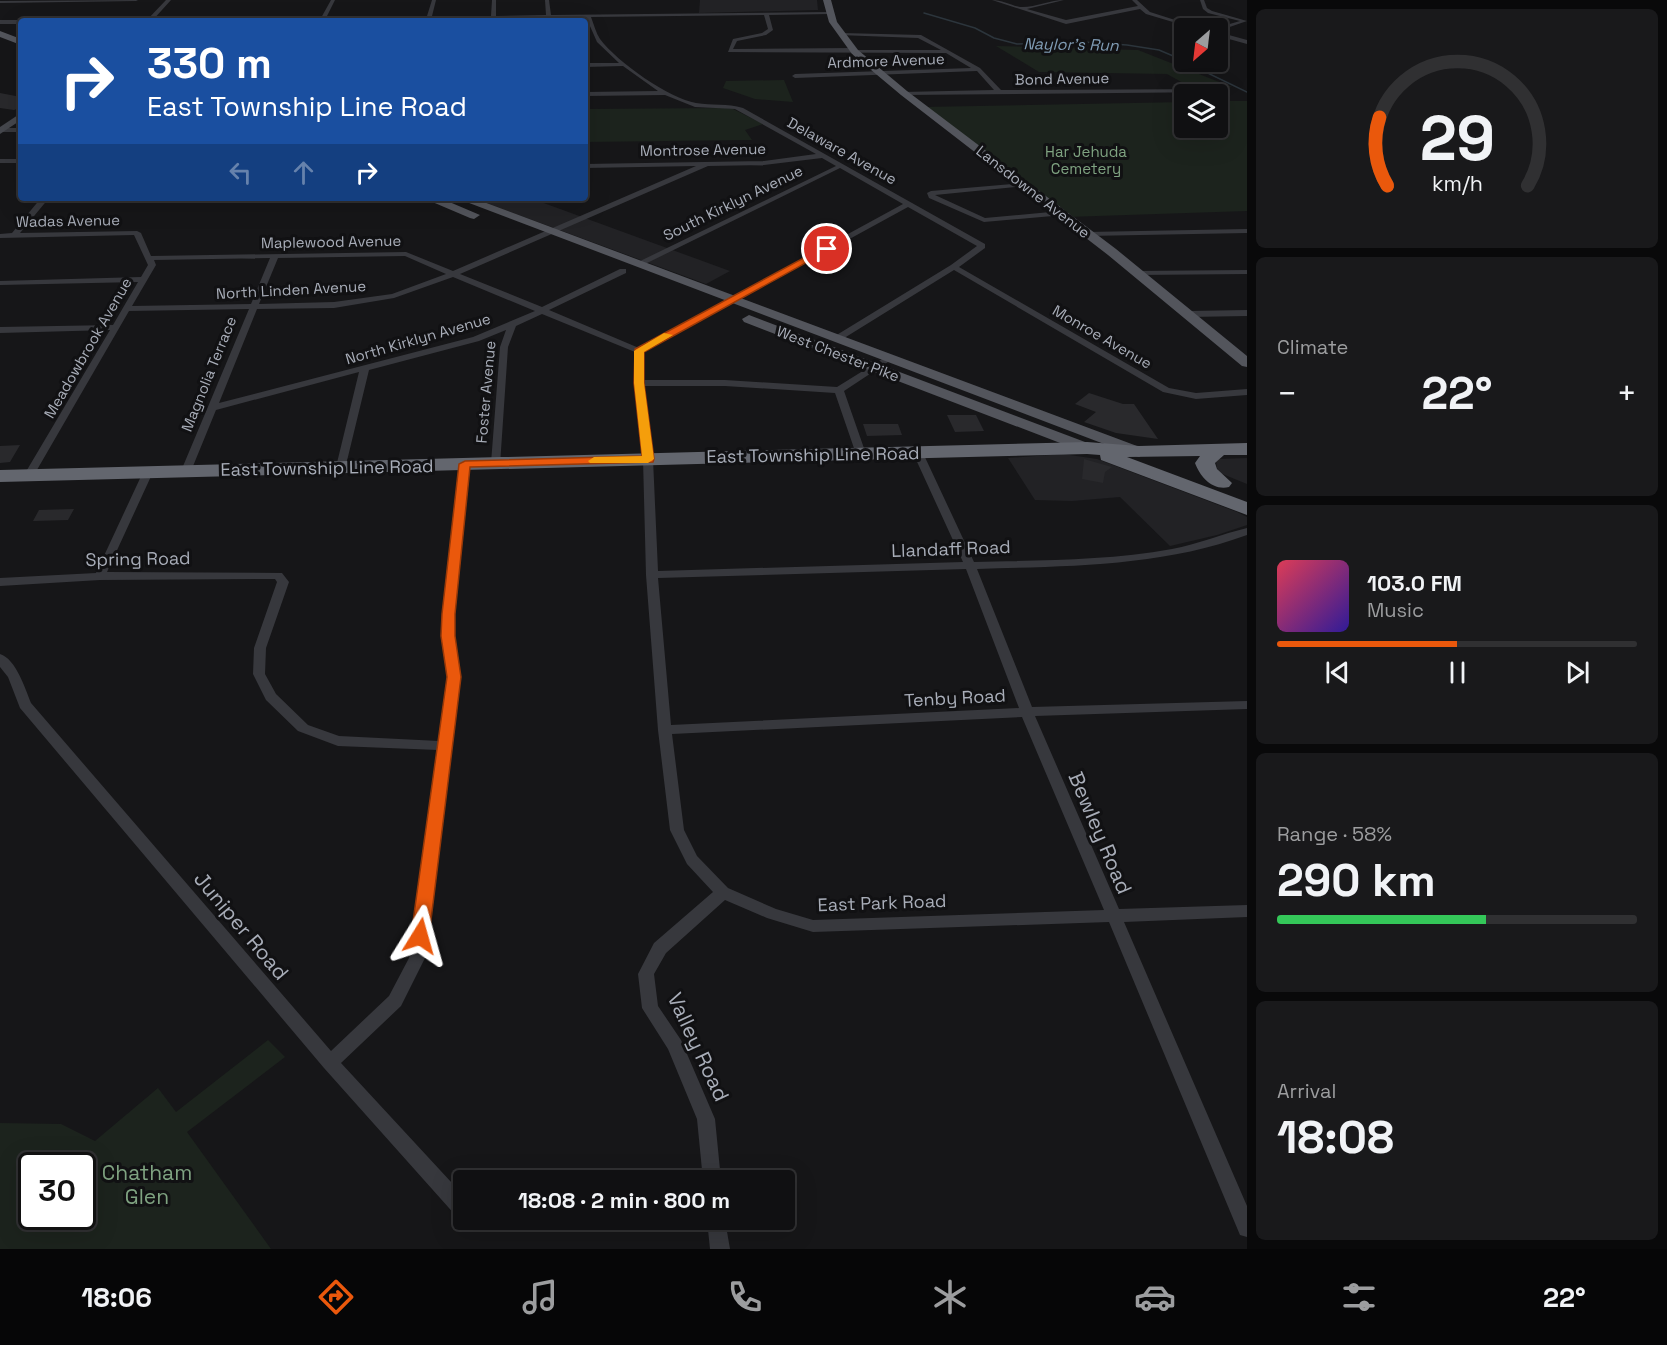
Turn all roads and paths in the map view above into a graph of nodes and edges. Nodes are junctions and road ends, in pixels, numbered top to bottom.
1 (136, 0) edge
2 (170, 0) edge
3 (333, 0) edge
4 (434, 0) edge
5 (494, 0) edge
6 (547, 0) edge
7 (827, 0) edge
8 (994, 0) edge
9 (1062, 0) edge
10 (1134, 0) edge
11 (1202, 0) edge
12 (0, 2) edge
13 (1141, 7) junction
14 (1022, 8) junction
15 (829, 13) junction
16 (766, 14) junction
17 (588, 16) junction
18 (493, 17) junction
19 (549, 17) junction
20 (152, 18) edge
21 (323, 18) edge
22 (429, 18) edge
23 (478, 18) edge
24 (1246, 21) edge
25 (1174, 22) edge
26 (0, 24) edge
27 (1228, 26) edge
28 (18, 28) edge
29 (18, 28) edge
30 (0, 34) edge
31 (842, 35) junction
32 (1228, 37) edge
33 (18, 41) edge
34 (1247, 42) edge
35 (854, 51) junction
36 (946, 51) junction
37 (588, 65) edge
38 (622, 65) junction
39 (978, 69) junction
40 (879, 72) junction
41 (795, 76) dead end
42 (1174, 90) edge
43 (999, 92) junction
44 (668, 93) junction
45 (904, 93) junction
46 (588, 94) edge
47 (18, 118) edge
48 (18, 130) edge
49 (1, 131) edge
50 (820, 156) junction
51 (0, 161) edge
52 (18, 161) edge
53 (707, 164) junction
54 (588, 166) edge
55 (840, 166) junction
56 (1024, 185) junction
57 (43, 201) edge
58 (437, 201) edge
59 (478, 201) edge
60 (909, 204) junction
61 (1060, 213) junction
62 (551, 231) junction
63 (1247, 231) edge
64 (1087, 234) junction
65 (0, 236) edge
66 (14, 236) junction
67 (536, 238) junction
68 (275, 256) junction
69 (149, 258) junction
70 (638, 264) junction
71 (954, 267) junction
72 (623, 271) junction
73 (1247, 272) edge
74 (1136, 273) junction
75 (453, 274) junction
76 (143, 279) junction
77 (0, 283) edge
78 (734, 300) junction
79 (253, 307) junction
80 (718, 308) junction
81 (126, 309) junction
82 (540, 311) junction
83 (1247, 313) edge
84 (1189, 314) junction
85 (513, 325) junction
86 (116, 327) junction
87 (0, 330) edge
88 (838, 338) junction
89 (639, 351) junction
90 (890, 358) junction
91 (1247, 363) edge
92 (365, 368) junction
93 (875, 368) junction
94 (639, 383) junction
95 (839, 390) junction
96 (1247, 392) edge
97 (212, 408) junction
98 (1087, 448) junction
99 (1247, 449) edge
100 (1219, 450) junction
101 (1139, 452) junction
102 (918, 453) junction
103 (861, 454) junction
104 (648, 459) junction
105 (496, 463) junction
106 (465, 464) junction
107 (341, 467) junction
108 (186, 471) junction
109 (148, 472) junction
110 (29, 475) junction
111 (0, 476) edge
112 (1222, 483) junction
113 (1247, 492) edge
114 (1247, 509) edge
115 (1247, 531) edge
116 (970, 566) junction
117 (652, 575) junction
118 (100, 576) junction
119 (0, 582) edge
120 (0, 658) edge
121 (1247, 705) edge
122 (1027, 712) junction
123 (664, 730) junction
124 (445, 746) junction
125 (723, 892) junction
126 (1247, 911) edge
127 (1112, 915) junction
128 (330, 1063) junction
129 (711, 1170) edge
130 (453, 1198) edge
131 (1247, 1228) edge
132 (717, 1230) edge
133 (720, 1249) edge

1 - 12 street
2 - 20 street
3 - 21 street
4 - 22 street
5 - 18 street
6 - 19 street
7 - 15 main road
8 - 14 street
9 - 14 street
10 - 13 street
11 - 24 street
13 - 14 street
13 - 25 street
15 - 16 street
15 - 31 main road, Lansdowne Avenue
16 - 17 street
16 - 35 street
17 - 19 street
17 - 38 street
18 - 19 street
18 - 23 street
24 - 27 street
26 - 28 main road
29 - 30 main road
30 - 33 main road
31 - 35 main road, Lansdowne Avenue
31 - 36 street
32 - 34 street
35 - 36 street
35 - 40 main road, Lansdowne Avenue
36 - 39 street
37 - 38 street
38 - 44 street
39 - 40 street, Ardmore Avenue
39 - 43 street
40 - 41 street, Ardmore Avenue
40 - 45 main road, Lansdowne Avenue
42 - 43 street, Bond Avenue
43 - 45 street, Bond Avenue
44 - 46 street
44 - 50 street, Delaware Avenue
45 - 56 main road, Lansdowne Avenue
47 - 49 street
48 - 49 street
50 - 53 street, Montrose Avenue
50 - 55 street, Delaware Avenue
51 - 52 street
53 - 54 street, Montrose Avenue
53 - 62 street, North Linden Avenue
55 - 60 street, Delaware Avenue
55 - 70 street, South Kirklyn Avenue
56 - 61 main road, Lansdowne Avenue
56 - 61 street
57 - 66 street
58 - 67 main road, West Chester Pike
59 - 62 main road, West Chester Pike
60 - 71 street, Delaware Avenue
60 - 78 street
61 - 64 main road, Lansdowne Avenue
62 - 67 street, North Linden Avenue
62 - 70 main road, West Chester Pike
63 - 64 street
64 - 74 main road, Lansdowne Avenue
65 - 66 street, Wadas Avenue
66 - 69 street, Wadas Avenue
67 - 72 main road, West Chester Pike
67 - 75 street, North Linden Avenue
68 - 69 street, Maplewood Avenue
68 - 75 street, Maplewood Avenue
68 - 79 street, Magnolia Terrace
69 - 76 street, Meadowbrook Avenue
70 - 78 main road, West Chester Pike
71 - 88 street
71 - 96 street, Monroe Avenue
72 - 80 main road, West Chester Pike
72 - 82 street, North Kirklyn Avenue
73 - 74 street
74 - 84 main road, Lansdowne Avenue
75 - 79 street, North Linden Avenue
75 - 82 street, Maplewood Avenue
76 - 77 street
76 - 81 street, Meadowbrook Avenue
78 - 80 street
78 - 88 main road, West Chester Pike
79 - 81 street, North Linden Avenue
79 - 97 street, Magnolia Terrace
80 - 89 street
80 - 93 main road, West Chester Pike
81 - 86 street, Meadowbrook Avenue
82 - 85 street, North Kirklyn Avenue
82 - 89 street, Maplewood Avenue
83 - 84 street
84 - 91 main road, Lansdowne Avenue
85 - 92 street, North Kirklyn Avenue
85 - 105 street, Foster Avenue
86 - 87 street
86 - 110 street, Meadowbrook Avenue
88 - 90 main road, West Chester Pike
89 - 94 street, East Park Road
90 - 93 street
90 - 101 main road, West Chester Pike
92 - 97 street, North Kirklyn Avenue
92 - 107 street
93 - 95 street
93 - 98 main road, West Chester Pike
94 - 95 street
94 - 104 street, East Park Road
95 - 103 street
97 - 108 street, Magnolia Terrace
98 - 101 highway, East Township Line Road
98 - 102 highway, East Township Line Road
98 - 114 highway, West Chester Pike
99 - 100 highway
100 - 101 highway
100 - 112 highway
101 - 112 highway, West Chester Pike
102 - 103 highway, East Township Line Road
102 - 116 street, Bewley Road
103 - 104 highway, East Township Line Road
104 - 105 highway, East Township Line Road
104 - 117 street, East Park Road
105 - 106 highway, East Township Line Road
106 - 107 highway, East Township Line Road
106 - 124 street, Foster Avenue
107 - 108 highway, East Township Line Road
108 - 109 highway, East Township Line Road
109 - 110 highway, East Township Line Road
109 - 118 street
110 - 111 highway, East Township Line Road
112 - 113 highway, West Chester Pike
115 - 116 street, Llandaff Road
116 - 117 street, Llandaff Road
116 - 122 street, Bewley Road
117 - 123 street, East Park Road
118 - 119 street, Spring Road
118 - 124 street, Spring Road
120 - 128 street, Juniper Road
121 - 122 street, Tenby Road
122 - 123 street, Tenby Road
122 - 127 street, Bewley Road
123 - 125 street, East Park Road
124 - 128 street, Foster Avenue
125 - 127 street, East Park Road
125 - 129 street, Valley Road
126 - 127 street, East Park Road
127 - 131 street, Bewley Road
128 - 130 street, Juniper Road
132 - 133 street

